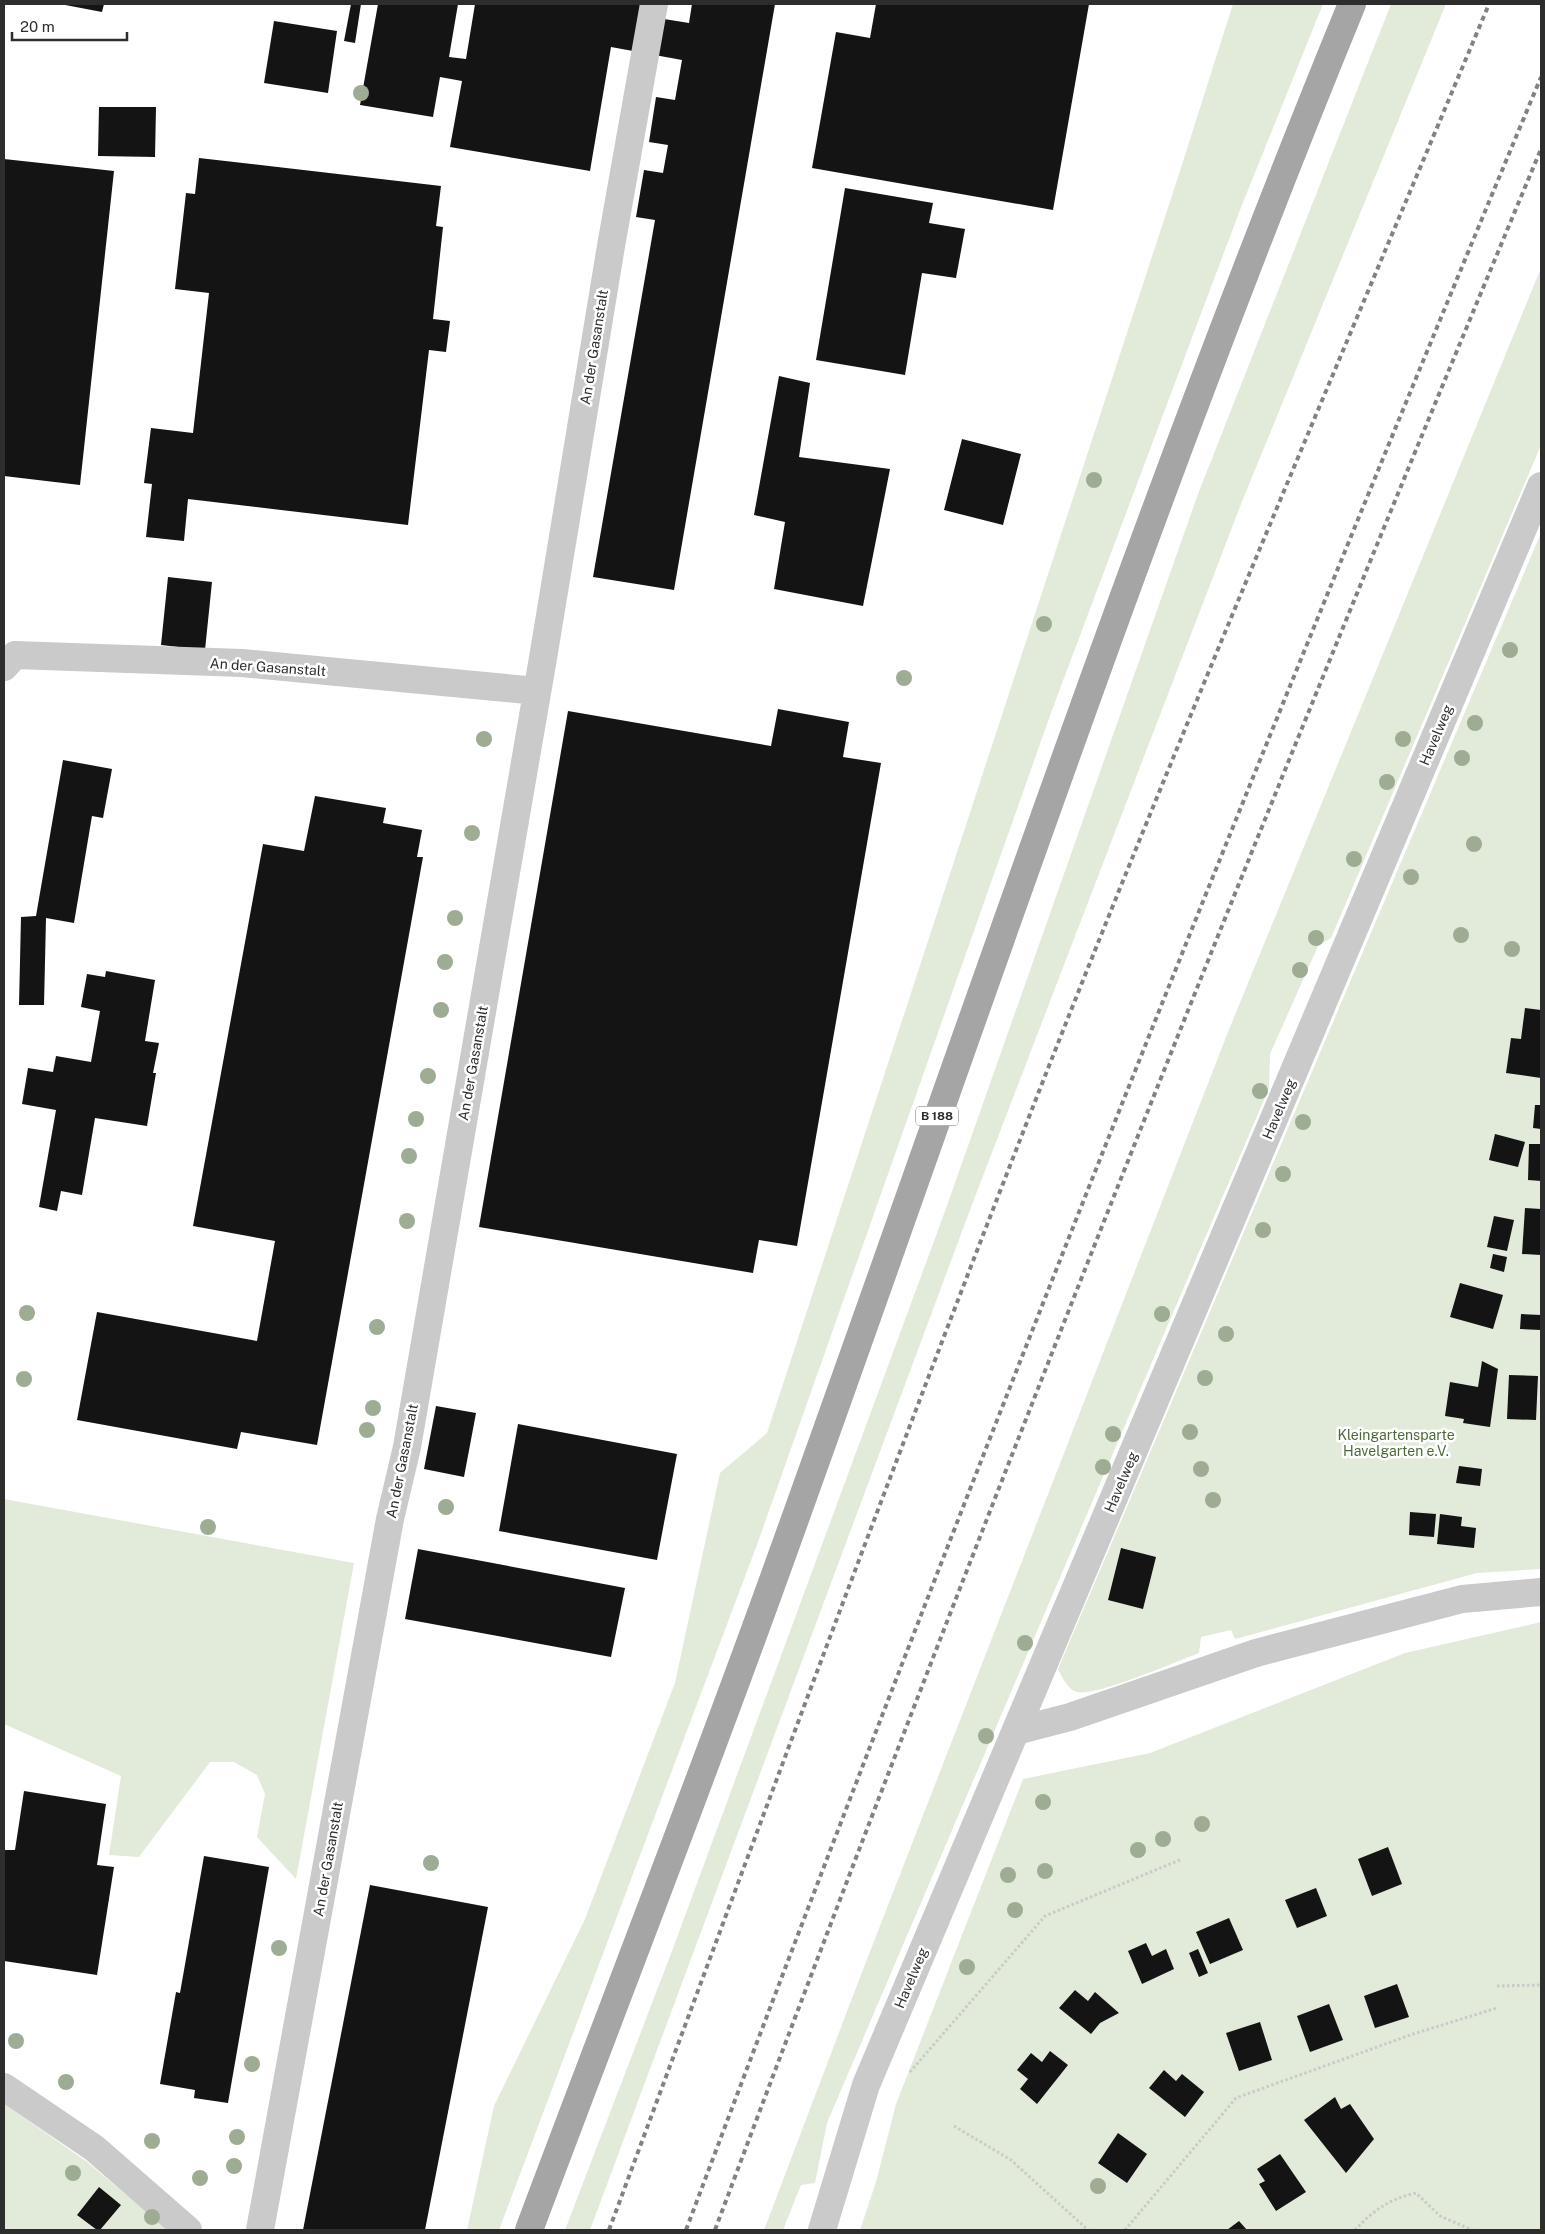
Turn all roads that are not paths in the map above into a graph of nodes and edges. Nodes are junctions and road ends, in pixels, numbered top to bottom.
1 (654, 4) edge
2 (1352, 4) edge
3 (1541, 486) edge
4 (4, 667) edge
5 (537, 691) junction
6 (1541, 1592) edge
7 (1016, 1731) junction
8 (4, 2087) edge
9 (188, 2230) edge
10 (260, 2230) edge
11 (529, 2230) edge
12 (822, 2230) edge

1 - 5 street, An der Gasanstalt
2 - 11 main road, B 188
3 - 7 street, Havelweg
4 - 5 street, An der Gasanstalt
5 - 10 street, An der Gasanstalt
6 - 7 street
7 - 12 street, Havelweg
8 - 9 street

